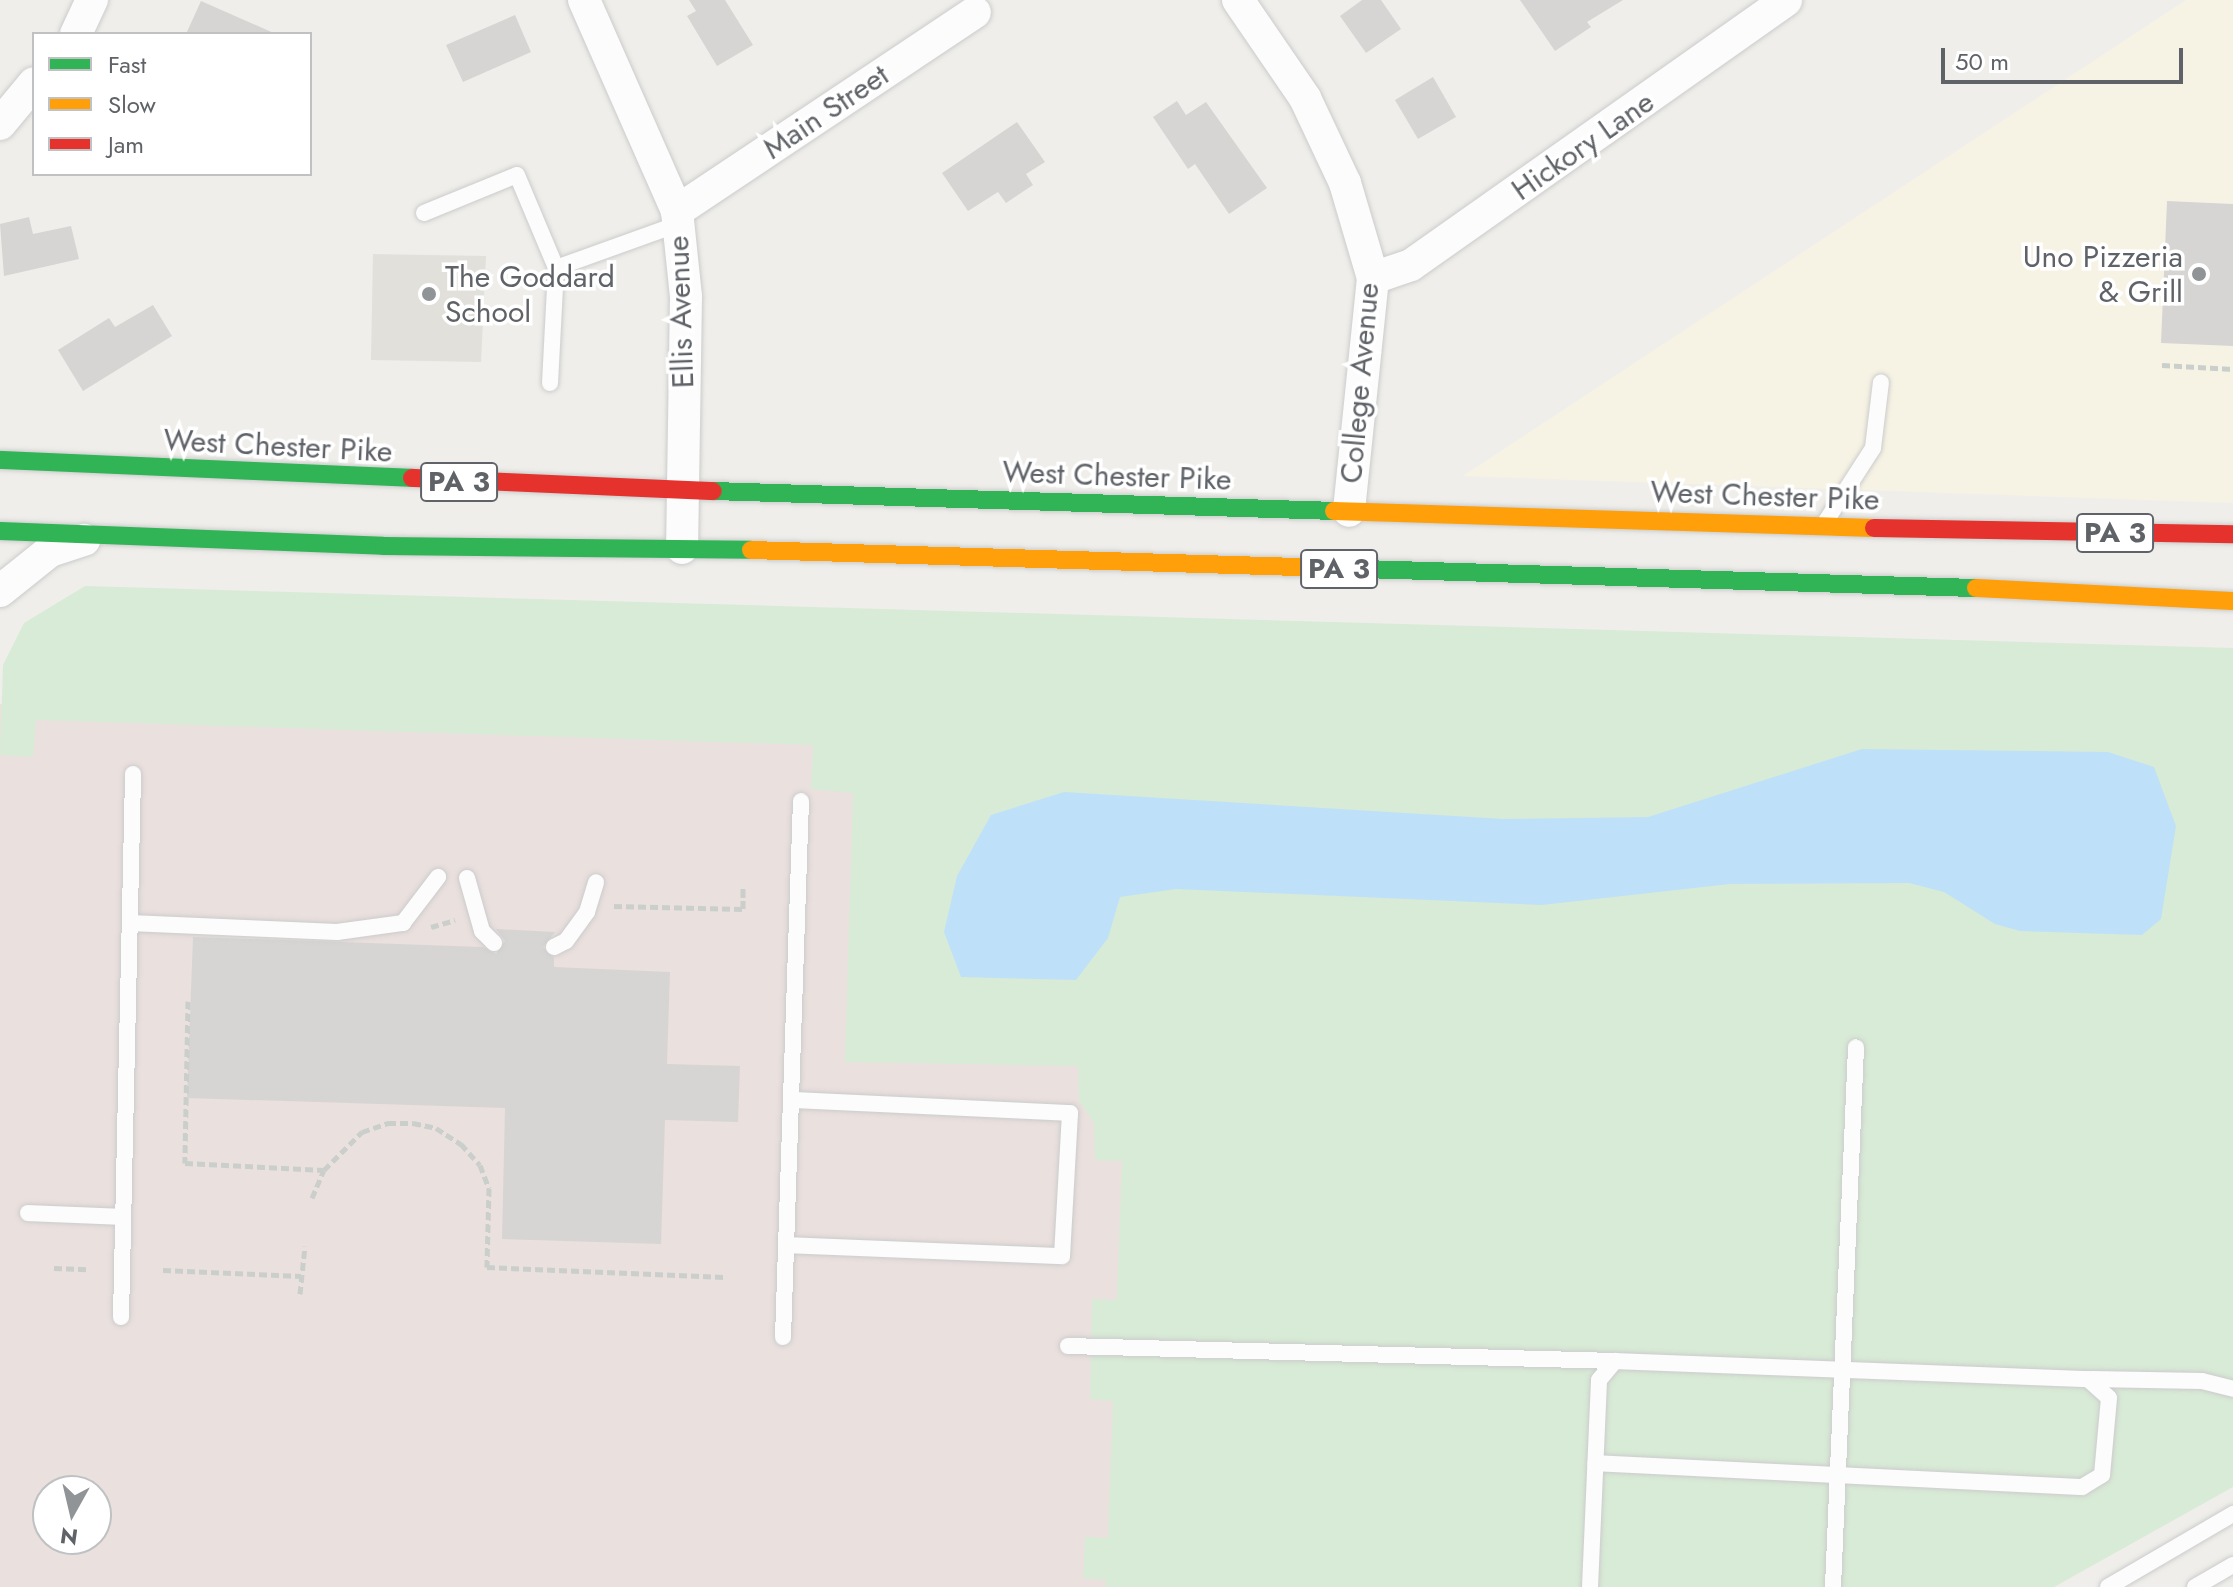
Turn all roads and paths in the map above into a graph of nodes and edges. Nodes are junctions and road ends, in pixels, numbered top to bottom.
1 (92, 0) edge
2 (584, 0) edge
3 (1238, 0) edge
4 (1786, 0) edge
5 (975, 12) dead end
6 (77, 32) edge
7 (32, 85) edge
8 (0, 124) edge
9 (424, 213) dead end
10 (678, 217) junction
11 (556, 268) junction
12 (1373, 278) junction
13 (2162, 365) dead end
14 (2233, 369) edge
15 (1881, 382) dead end
16 (550, 383) dead end
17 (1, 460) edge
18 (683, 490) junction
19 (1349, 511) junction
20 (1822, 526) junction
21 (0, 531) edge
22 (2233, 534) edge
23 (110, 536) junction
24 (682, 548) junction
25 (0, 591) edge
26 (2233, 601) edge
27 (133, 774) dead end
28 (801, 801) dead end
29 (438, 877) dead end
30 (467, 878) dead end
31 (596, 882) dead end
32 (743, 887) dead end
33 (604, 905) dead end
34 (130, 923) junction
35 (462, 924) dead end
36 (425, 930) dead end
37 (494, 943) dead end
38 (554, 947) dead end
39 (188, 1001) dead end
40 (1856, 1047) dead end
41 (791, 1100) junction
42 (324, 1170) junction
43 (312, 1198) dead end
44 (28, 1213) dead end
45 (123, 1217) junction
46 (786, 1245) junction
47 (305, 1246) dead end
48 (54, 1268) dead end
49 (88, 1269) dead end
50 (163, 1270) dead end
51 (301, 1276) junction
52 (725, 1277) dead end
53 (300, 1294) dead end
54 (121, 1317) dead end
55 (783, 1337) dead end
56 (1068, 1346) dead end
57 (1615, 1361) junction
58 (1842, 1370) junction
59 (2088, 1379) junction
60 (2233, 1389) edge
61 (1596, 1463) junction
62 (1838, 1472) junction
63 (2233, 1514) edge
64 (2233, 1565) edge
65 (1590, 1587) edge
66 (1833, 1587) edge
67 (2108, 1587) edge
68 (2195, 1587) edge

1 - 6 street
2 - 10 street, Ellis Avenue
3 - 12 street, College Avenue
4 - 12 street, Hickory Lane
5 - 10 street, Main Street
7 - 8 street
9 - 11 lane
10 - 11 lane
10 - 18 street, Ellis Avenue
11 - 16 lane
12 - 19 street, College Avenue
13 - 14 path
15 - 20 lane
17 - 18 highway, West Chester Pike / PA 3
18 - 19 highway, West Chester Pike / PA 3
18 - 24 street, Ellis Avenue
19 - 20 highway, West Chester Pike / PA 3
20 - 22 highway, West Chester Pike / PA 3
21 - 23 highway, PA 3
23 - 24 highway, PA 3
23 - 25 street
24 - 26 highway, PA 3
27 - 34 lane
28 - 41 lane
29 - 34 lane
30 - 37 lane
31 - 38 lane
32 - 33 path
34 - 45 lane
35 - 36 path
39 - 42 path
40 - 58 lane
41 - 46 lane
41 - 46 lane
42 - 43 path
42 - 52 path
44 - 45 lane
45 - 54 lane
46 - 55 lane
47 - 51 path
48 - 49 path
50 - 51 path
51 - 53 path
56 - 57 lane
57 - 58 lane
57 - 61 lane
58 - 59 lane
58 - 62 lane
59 - 60 lane
59 - 62 lane
61 - 62 lane
61 - 65 lane
62 - 66 lane
63 - 67 lane
64 - 68 lane

